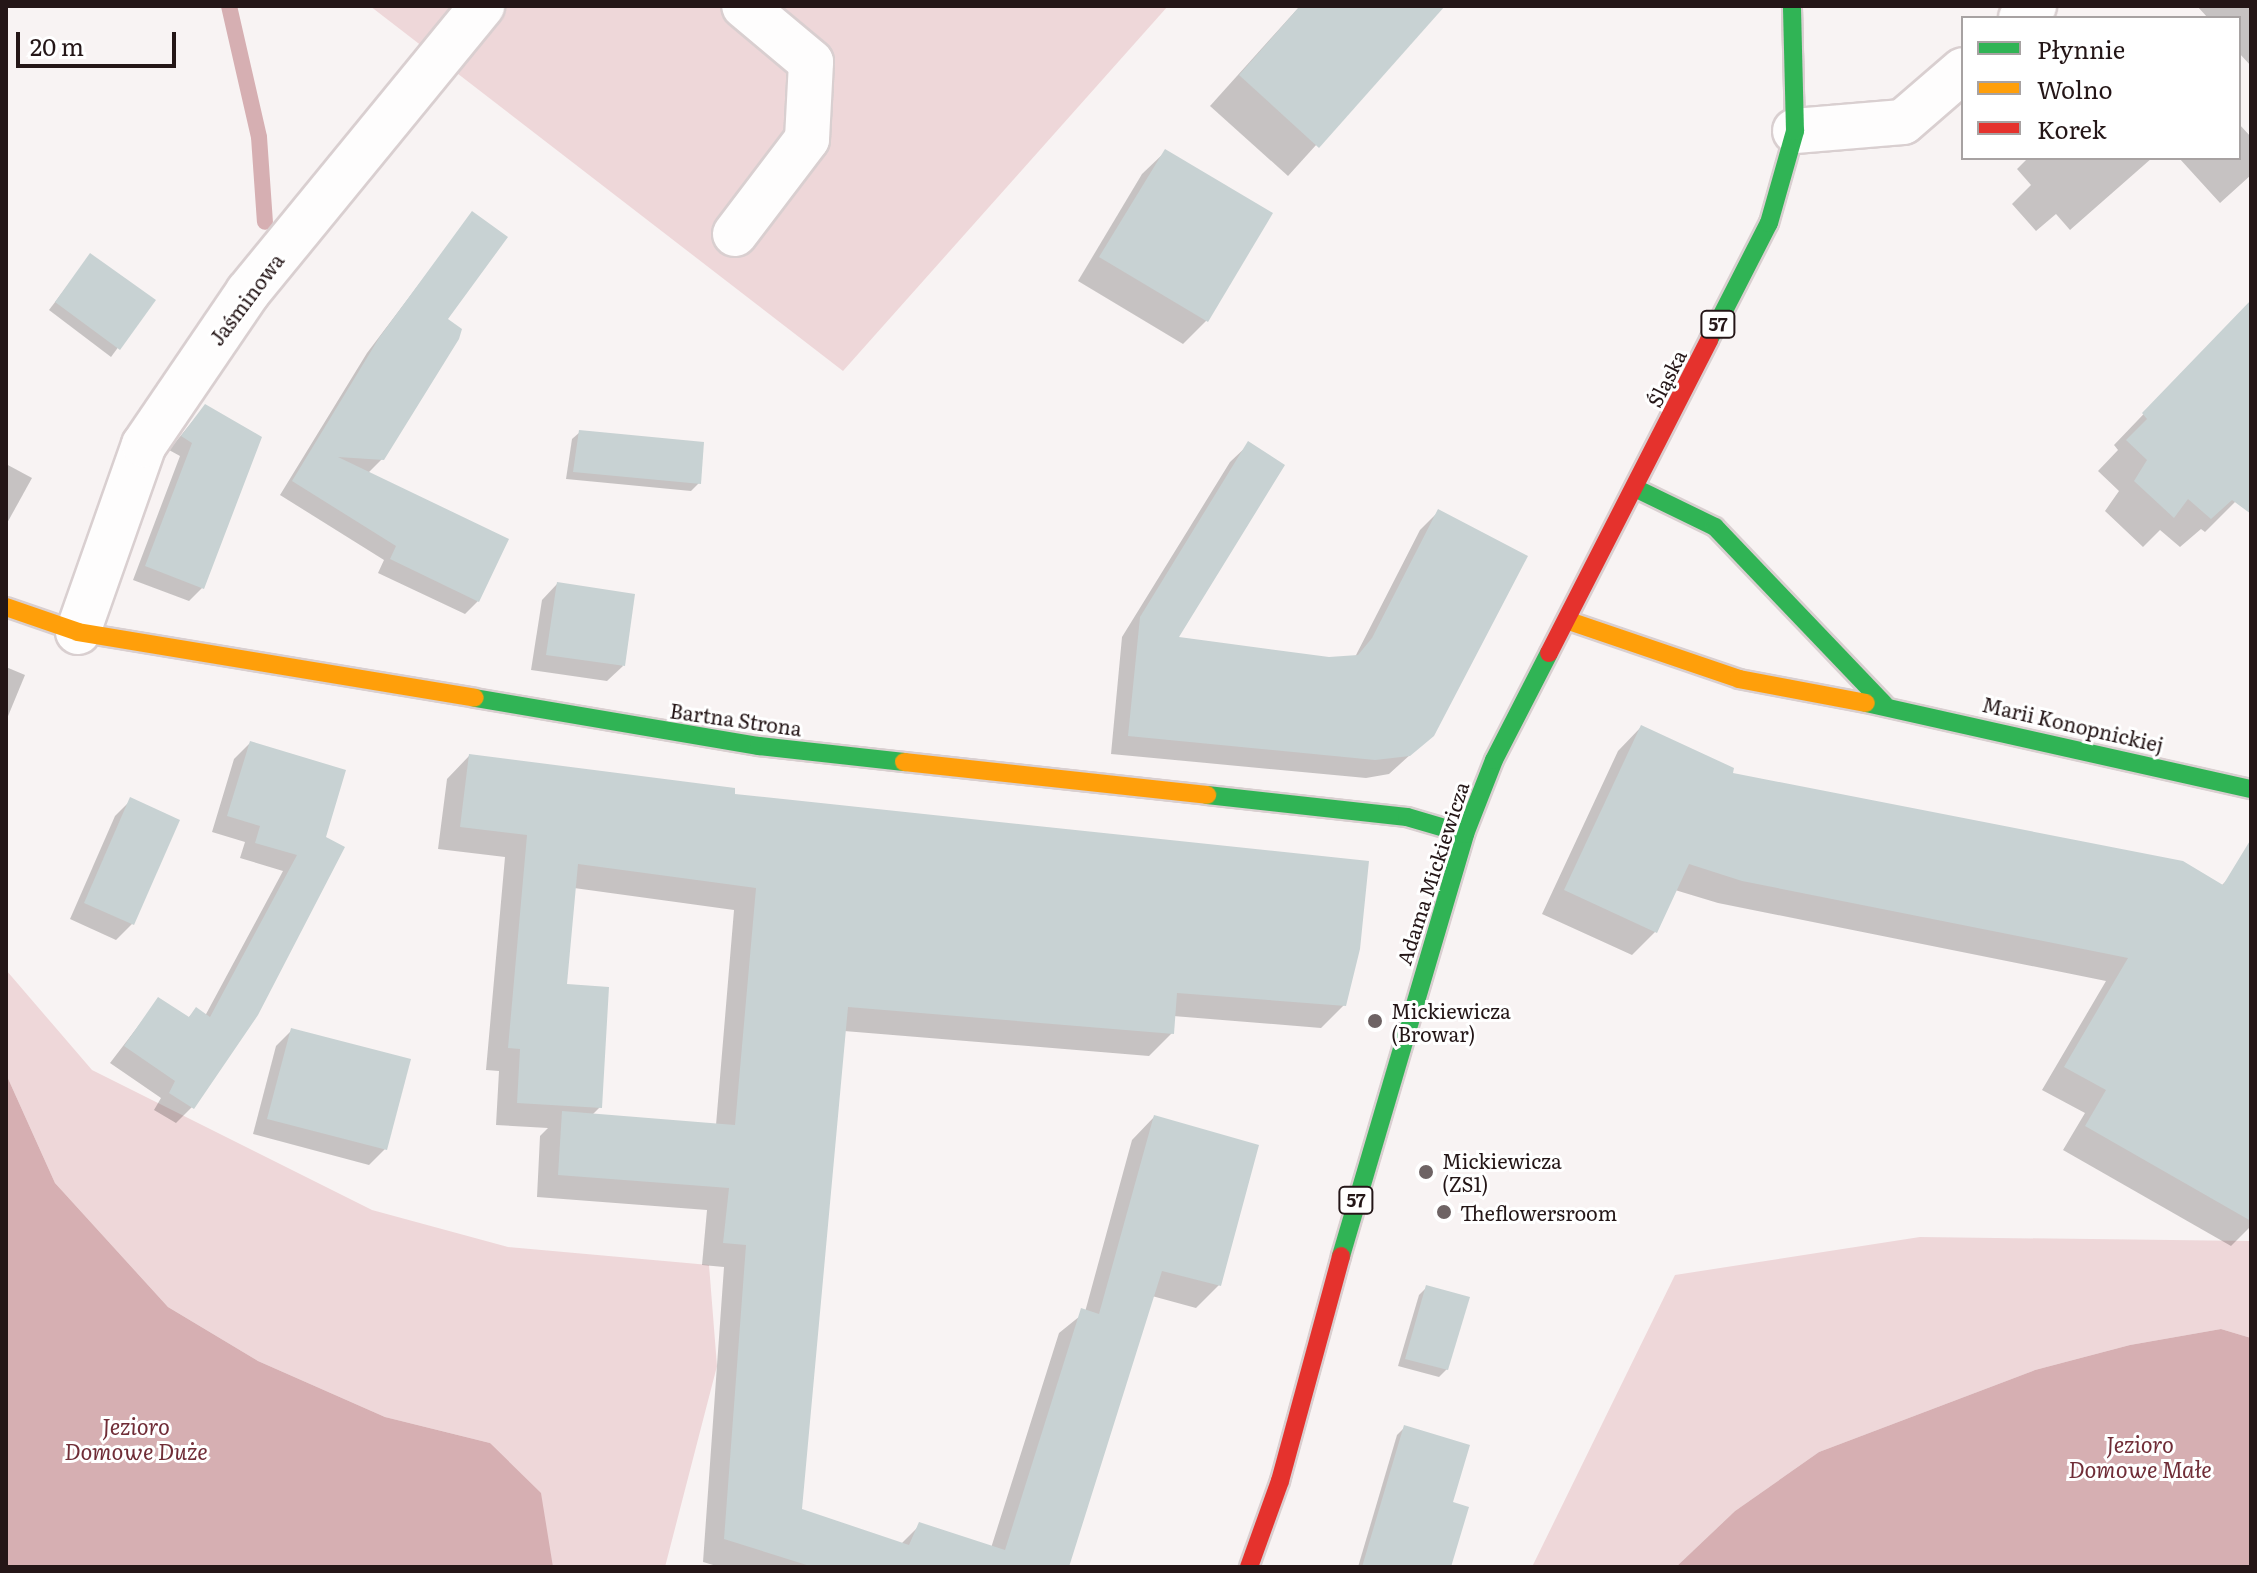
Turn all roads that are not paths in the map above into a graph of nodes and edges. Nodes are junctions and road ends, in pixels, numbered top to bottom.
1 (482, 6) edge
2 (744, 6) edge
3 (1792, 6) edge
4 (1961, 72) edge
5 (1795, 131) junction
6 (735, 234) dead end
7 (1635, 488) junction
8 (6, 607) edge
9 (1569, 621) junction
10 (78, 632) junction
11 (1884, 704) junction
12 (2251, 789) edge
13 (1465, 834) junction
14 (1249, 1567) edge

1 - 10 street, Jaśminowa
2 - 6 street
3 - 5 street, Śląska / 57
4 - 5 street
5 - 7 street, Śląska / 57
7 - 9 street, Śląska / 57
7 - 11 street
8 - 10 street, Bartna Strona
9 - 11 street, Marii Konopnickiej
9 - 13 street, Adama Mickiewicza / 57
10 - 13 street, Bartna Strona
11 - 12 street, Marii Konopnickiej
13 - 14 street, Adama Mickiewicza / 57

